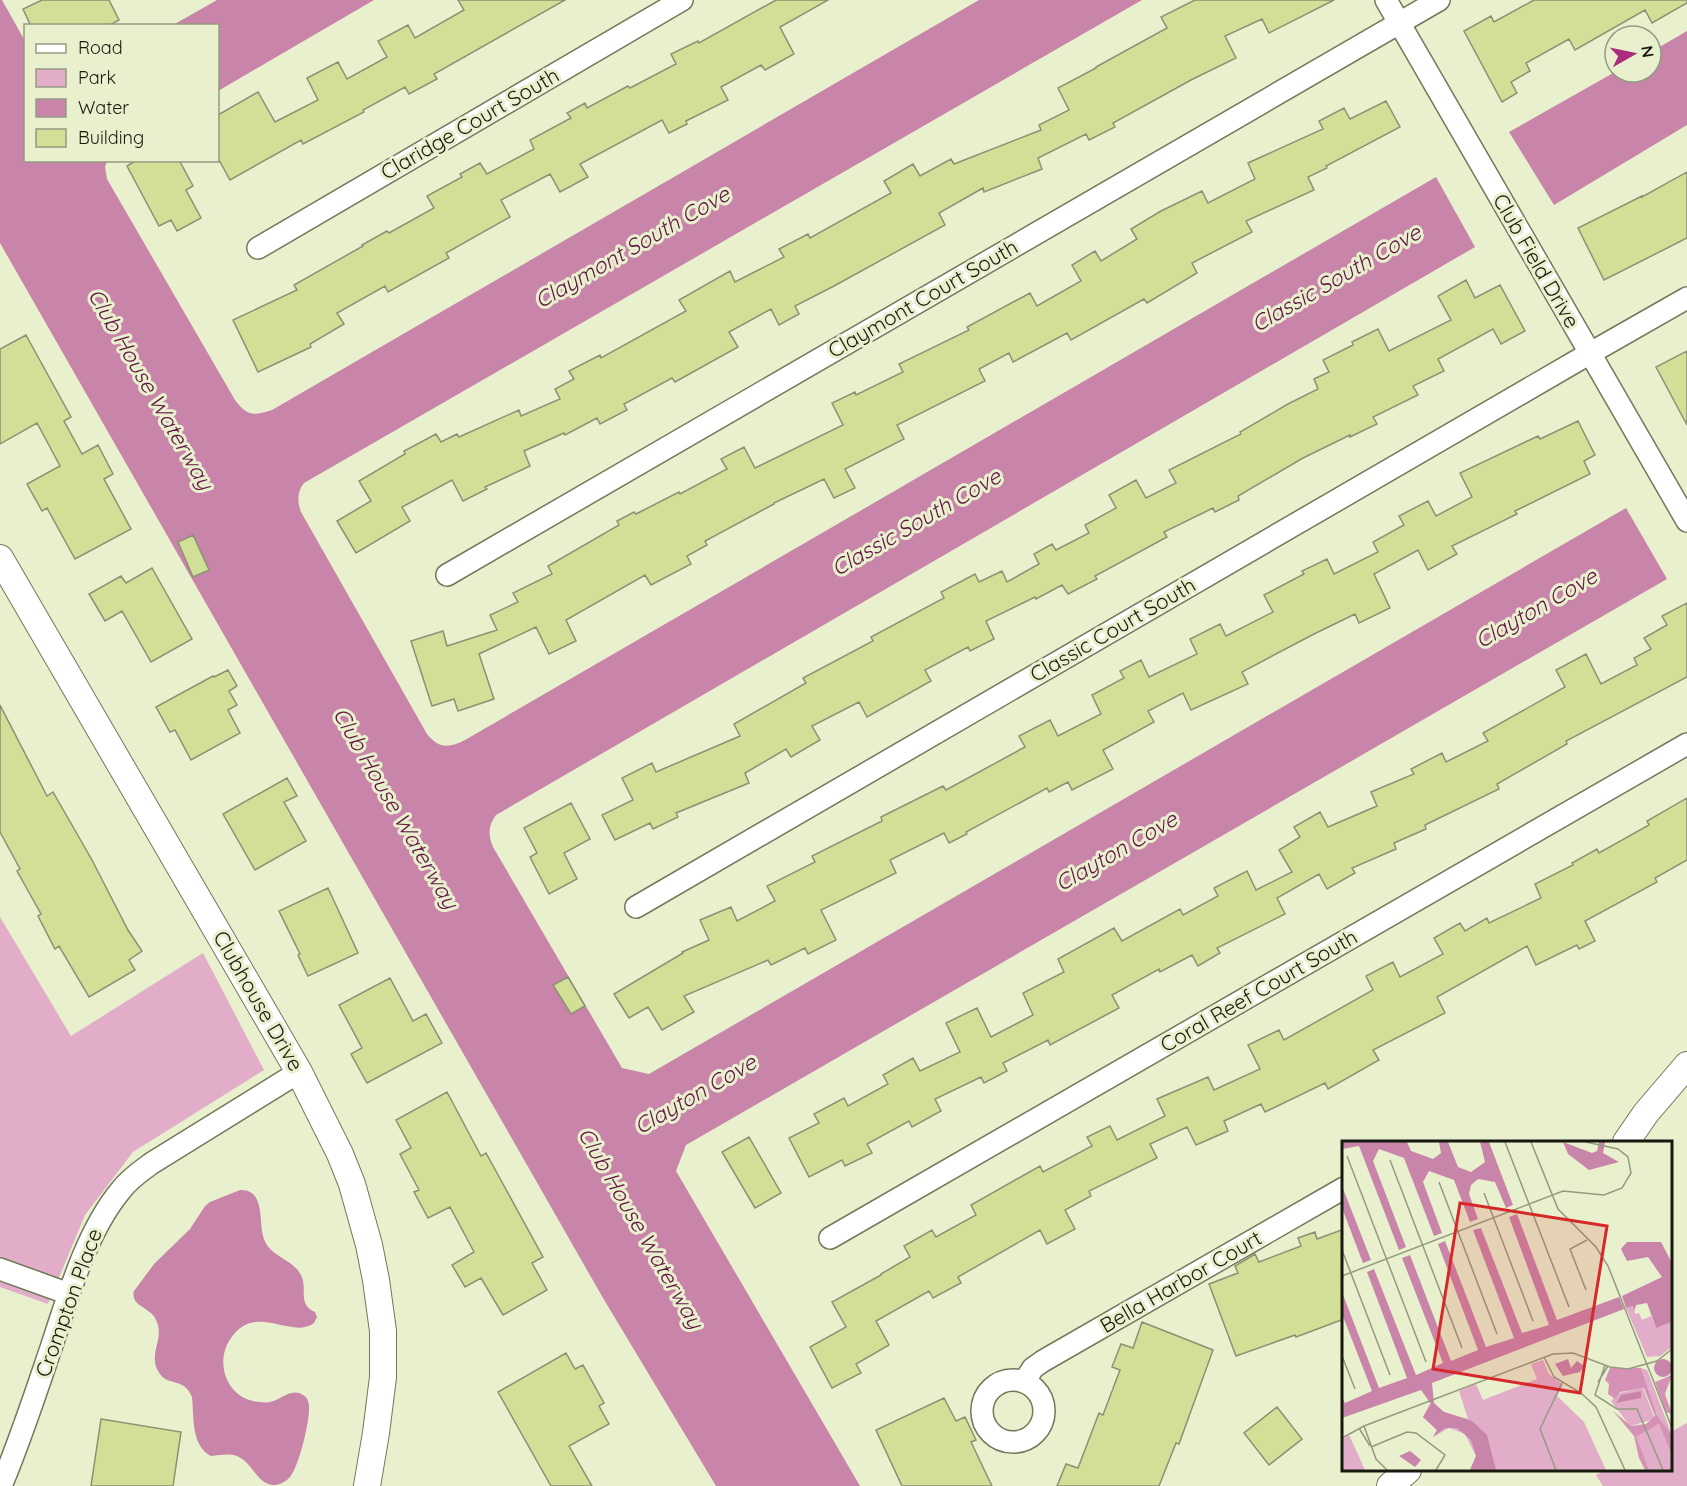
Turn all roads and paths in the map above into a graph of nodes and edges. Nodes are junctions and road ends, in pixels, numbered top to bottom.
1 (682, 0) edge
2 (1386, 0) edge
3 (1439, 0) edge
4 (1399, 23) junction
5 (258, 248) dead end
6 (1687, 298) edge
7 (1590, 353) junction
8 (1687, 521) edge
9 (0, 558) edge
10 (447, 575) dead end
11 (1687, 744) edge
12 (636, 907) dead end
13 (1687, 1065) edge
14 (299, 1072) junction
15 (1627, 1141) edge
16 (1342, 1189) edge
17 (830, 1238) dead end
18 (0, 1269) edge
19 (69, 1294) junction
20 (1024, 1382) dead end
21 (1407, 1471) edge
22 (1, 1486) edge
23 (367, 1486) edge
24 (1390, 1486) edge

1 - 5 street, Claridge Court South
2 - 4 street, Club Field Drive
3 - 4 street, Claymont Court South
4 - 7 street, Club Field Drive
4 - 10 street, Claymont Court South
6 - 7 street, Classic Court South
7 - 8 street, Club Field Drive
7 - 12 street, Classic Court South
9 - 14 street, Clubhouse Drive
11 - 17 street, Coral Reef Court South
13 - 15 street
14 - 19 street, Crompton Place
14 - 23 street, Clubhouse Drive
16 - 20 street, Bella Harbor Court
18 - 19 street
19 - 22 street, Crompton Place
21 - 24 street

